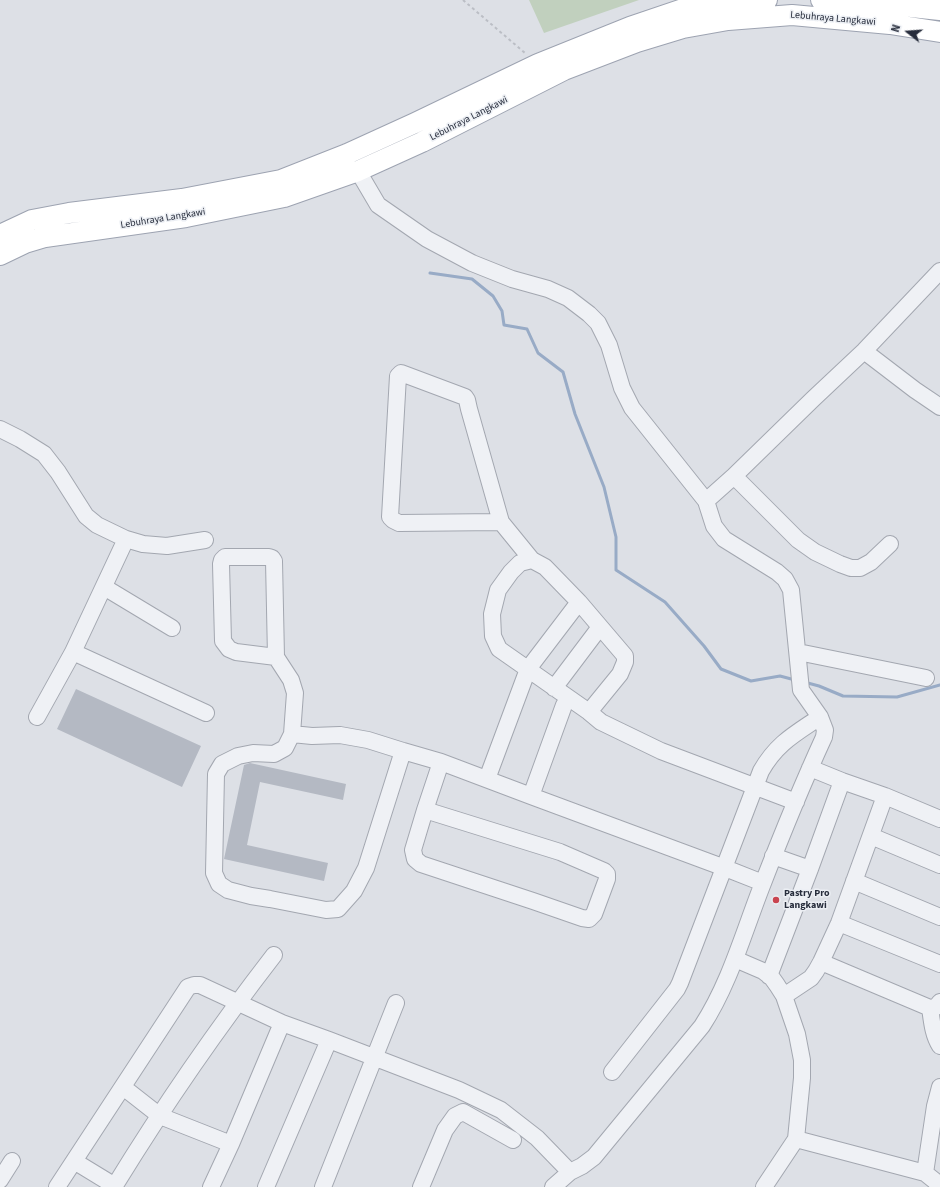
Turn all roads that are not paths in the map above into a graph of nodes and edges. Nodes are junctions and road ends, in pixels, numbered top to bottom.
1 (766, 0) edge
2 (821, 0) edge
3 (940, 10) edge
4 (940, 32) edge
5 (358, 171) junction
6 (184, 208) junction
7 (0, 235) edge
8 (0, 255) edge
9 (940, 271) edge
10 (864, 351) junction
11 (940, 407) edge
12 (0, 429) edge
13 (734, 476) junction
14 (706, 501) junction
15 (501, 522) junction
16 (126, 539) junction
17 (205, 540) dead end
18 (890, 544) dead end
19 (532, 560) junction
20 (104, 587) junction
21 (579, 602) junction
22 (600, 627) junction
23 (172, 628) dead end
24 (73, 652) junction
25 (798, 652) junction
26 (276, 657) junction
27 (528, 669) junction
28 (926, 678) dead end
29 (554, 688) junction
30 (564, 705) dead end
31 (589, 712) junction
32 (206, 713) dead end
33 (37, 717) dead end
34 (820, 717) junction
35 (292, 734) junction
36 (404, 750) junction
37 (440, 762) junction
38 (810, 768) junction
39 (487, 779) junction
40 (842, 781) junction
41 (755, 787) junction
42 (531, 796) junction
43 (885, 796) junction
44 (796, 802) junction
45 (425, 810) junction
46 (940, 819) edge
47 (870, 836) junction
48 (773, 856) junction
49 (940, 865) edge
50 (725, 868) junction
51 (810, 868) junction
52 (854, 882) junction
53 (763, 883) junction
54 (940, 917) edge
55 (839, 923) junction
56 (274, 956) dead end
57 (734, 959) junction
58 (821, 962) junction
59 (940, 964) edge
60 (769, 976) junction
61 (784, 996) junction
62 (237, 1003) junction
63 (396, 1003) dead end
64 (935, 1005) edge
65 (282, 1023) junction
66 (329, 1040) junction
67 (940, 1046) edge
68 (375, 1058) junction
69 (612, 1072) dead end
70 (123, 1087) junction
71 (940, 1087) edge
72 (160, 1116) junction
73 (796, 1139) junction
74 (514, 1140) dead end
75 (231, 1144) junction
76 (12, 1161) dead end
77 (74, 1161) junction
78 (570, 1172) junction
79 (925, 1173) junction
80 (0, 1180) edge
81 (57, 1187) edge
82 (115, 1187) edge
83 (211, 1187) edge
84 (266, 1187) edge
85 (323, 1187) edge
86 (421, 1187) edge
87 (553, 1187) edge
88 (764, 1187) edge
89 (939, 1187) edge

1 - 6 main road, Lebuhraya Langkawi
2 - 3 main road, Lebuhraya Langkawi
4 - 5 main road, Lebuhraya Langkawi
5 - 6 main road, Lebuhraya Langkawi
5 - 14 street
6 - 7 main road, Lebuhraya Langkawi
6 - 8 main road, Lebuhraya Langkawi
9 - 10 street
10 - 11 street
10 - 13 street
12 - 16 street
13 - 14 street
13 - 18 street
14 - 25 street
15 - 15 street
15 - 19 street
16 - 17 street
16 - 20 street
19 - 21 street
19 - 27 street
20 - 23 street
20 - 24 street
21 - 22 street
21 - 27 street
22 - 29 street
22 - 31 street
24 - 32 street
24 - 33 street
25 - 28 street
25 - 34 street
26 - 26 street
26 - 35 street
27 - 29 street
27 - 39 street
29 - 31 street
30 - 42 street
31 - 41 street
34 - 38 street
34 - 41 street
35 - 36 street
35 - 36 street
36 - 37 street
37 - 39 street
37 - 45 street
38 - 40 street
38 - 44 street
39 - 42 street
40 - 43 street
40 - 51 street
41 - 44 street
41 - 50 street
42 - 50 street
43 - 46 street
43 - 47 street
44 - 48 street
45 - 45 street
47 - 49 street
47 - 52 street
48 - 51 street
48 - 53 street
50 - 53 street
50 - 69 street
51 - 60 street
52 - 54 street
52 - 55 street
53 - 57 street
55 - 58 street
55 - 59 street
56 - 62 street
57 - 60 street
57 - 78 street
58 - 61 street
58 - 64 street
60 - 61 street
61 - 73 street
62 - 65 street
62 - 70 street
62 - 72 street
63 - 68 street
64 - 67 street
65 - 66 street
65 - 75 street
66 - 68 street
66 - 84 street
68 - 78 street
68 - 85 street
70 - 72 street
70 - 77 street
71 - 79 street
72 - 75 street
72 - 82 street
73 - 79 street
73 - 88 street
74 - 86 street
75 - 83 street
76 - 80 street
77 - 81 street
77 - 82 street
78 - 87 street
79 - 89 street

